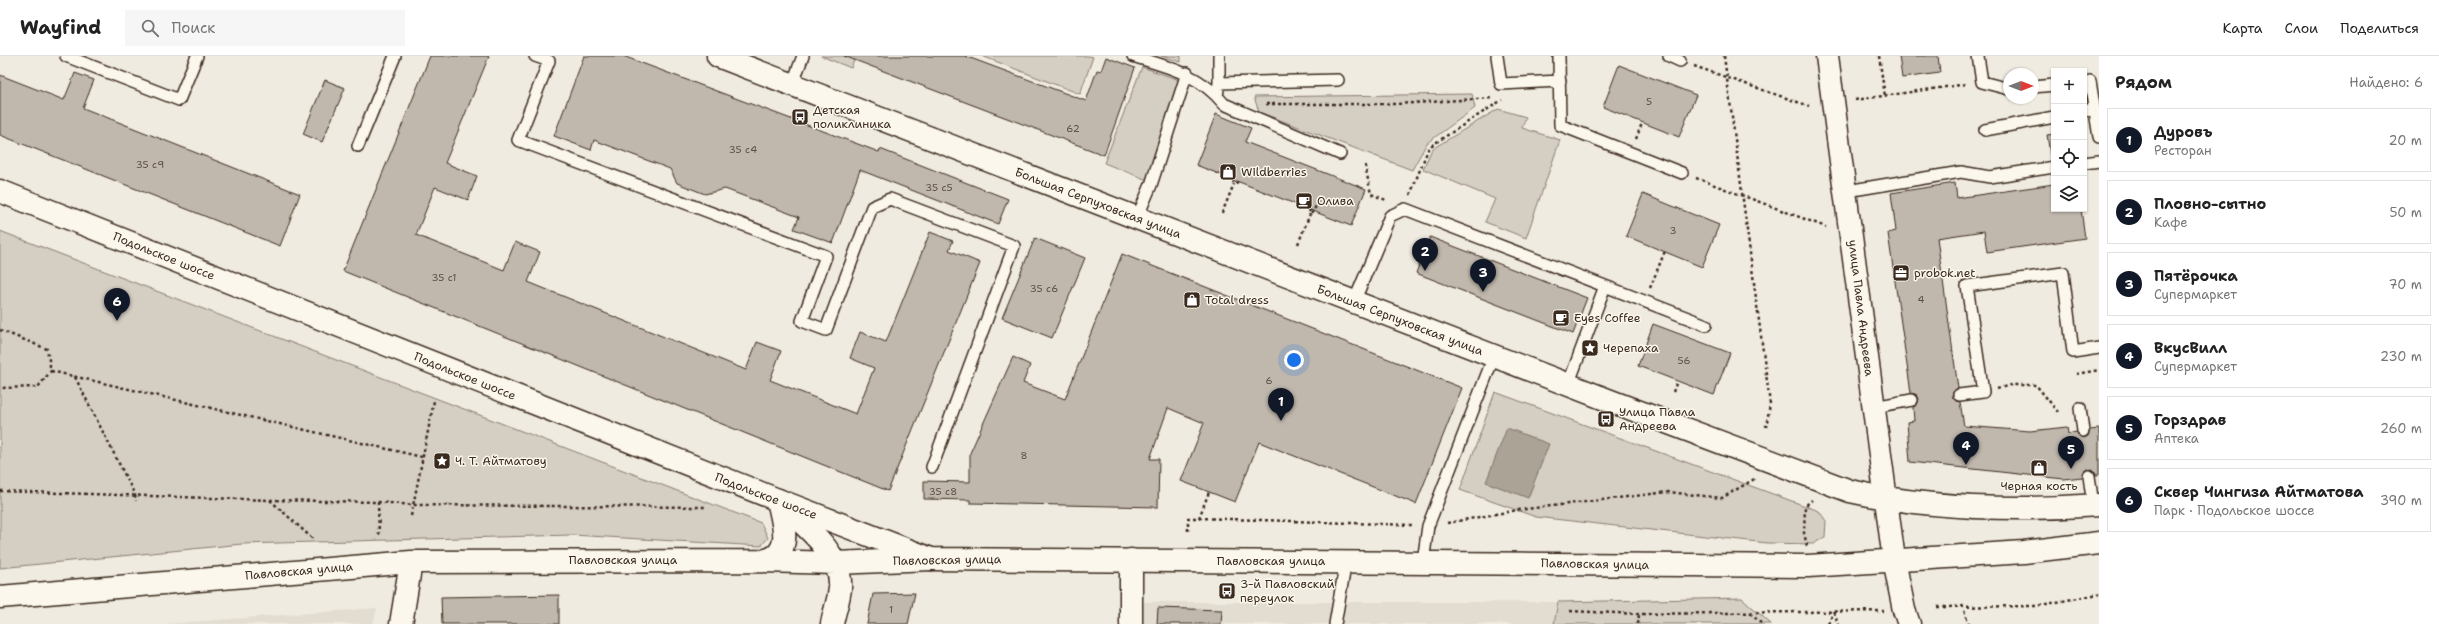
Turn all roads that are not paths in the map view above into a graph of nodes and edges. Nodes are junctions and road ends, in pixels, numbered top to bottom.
1 (66, 56) edge
2 (197, 56) edge
3 (395, 56) edge
4 (535, 56) edge
5 (718, 56) edge
6 (803, 56) edge
7 (1133, 56) edge
8 (1219, 56) edge
9 (1497, 56) edge
10 (1559, 56) edge
11 (1669, 56) edge
12 (1827, 56) edge
13 (1978, 56) edge
14 (1680, 61) road end
15 (1187, 73) junction
16 (1338, 80) dead end
17 (1560, 81) junction
18 (2091, 81) edge
19 (1219, 83) junction
20 (792, 85) junction
21 (2051, 85) edge
22 (2039, 86) edge
23 (2003, 87) edge
24 (1217, 96) junction
25 (2089, 110) edge
26 (2051, 118) edge
27 (1985, 130) dead end
28 (2099, 137) edge
29 (358, 146) dead end
30 (1340, 154) dead end
31 (2099, 161) edge
32 (2087, 163) edge
33 (2051, 167) edge
34 (1682, 173) road end
35 (0, 191) edge
36 (1847, 191) junction
37 (1137, 218) junction
38 (1605, 286) junction
39 (1354, 302) junction
40 (1706, 325) dead end
41 (2099, 348) edge
42 (1494, 356) junction
43 (1568, 385) junction
44 (1959, 395) dead end
45 (1912, 400) dead end
46 (1874, 408) junction
47 (2080, 408) dead end
48 (2083, 431) dead end
49 (932, 467) dead end
50 (2089, 476) dead end
51 (1886, 499) junction
52 (778, 500) junction
53 (2096, 505) edge
54 (2099, 544) edge
55 (931, 559) junction
56 (1130, 560) junction
57 (1894, 560) junction
58 (762, 561) junction
59 (411, 562) junction
60 (1346, 562) junction
61 (1423, 562) junction
62 (836, 563) junction
63 (0, 597) edge
64 (401, 624) edge
65 (832, 624) edge
66 (1131, 624) edge
67 (1334, 624) edge
68 (1909, 624) edge

1 - 2 lane
3 - 29 lane
4 - 49 lane
5 - 20 street, Большая Серпуховская улица
6 - 20 lane
7 - 15 lane
8 - 19 lane
9 - 17 lane
10 - 17 lane
11 - 14 lane
12 - 36 street, улица Павла Андреева
13 - 23 lane
15 - 24 lane
15 - 37 lane
16 - 19 lane
17 - 34 lane
18 - 25 lane
19 - 24 lane
20 - 37 street, Большая Серпуховская улица
21 - 22 lane
24 - 30 lane
25 - 28 lane
26 - 27 lane
31 - 32 lane
33 - 36 lane
35 - 52 street, Подольское шоссе
36 - 46 street, улица Павла Андреева
37 - 39 street, Большая Серпуховская улица
38 - 39 lane
38 - 40 lane
38 - 43 lane
39 - 42 street, Большая Серпуховская улица
41 - 44 lane
42 - 43 street, Большая Серпуховская улица
42 - 61 lane
43 - 51 street, Большая Серпуховская улица
45 - 46 lane
46 - 51 street, улица Павла Андреева
47 - 48 lane
50 - 53 lane
51 - 53 street, Большая Серпуховская улица
51 - 57 street, улица Павла Андреева
52 - 55 street, Подольское шоссе
52 - 58 street
52 - 62 street
54 - 57 street
55 - 56 street, Павловская улица
55 - 62 street, Павловская улица
56 - 60 street, Павловская улица
56 - 66 street
57 - 61 street, Павловская улица
57 - 68 street, улица Павла Андреева
58 - 59 street, Павловская улица
58 - 62 street, Павловская улица
59 - 63 street, Павловская улица
59 - 64 street
60 - 61 street, Павловская улица
60 - 67 lane
62 - 65 street

